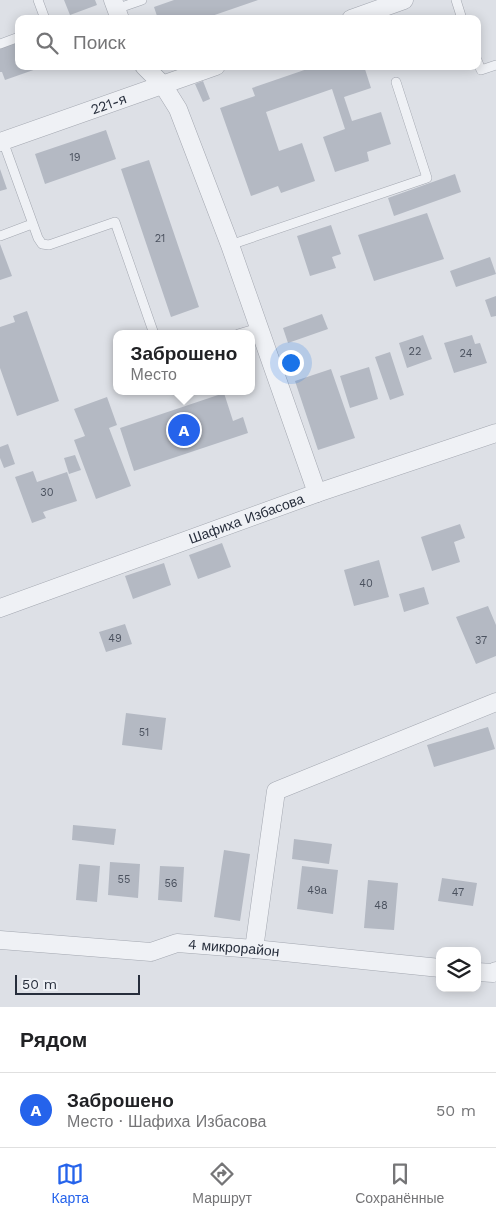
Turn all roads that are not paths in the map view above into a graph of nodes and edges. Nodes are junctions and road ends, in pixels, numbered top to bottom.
1 (38, 0) edge
2 (142, 0) edge
3 (404, 0) edge
4 (456, 0) edge
5 (117, 9) edge
6 (44, 15) edge
7 (362, 15) edge
8 (461, 15) edge
9 (15, 38) edge
10 (0, 44) edge
11 (496, 65) edge
12 (148, 70) edge
13 (205, 70) edge
14 (481, 70) edge
15 (396, 82) dead end
16 (163, 85) junction
17 (2, 141) edge
18 (32, 224) junction
19 (0, 236) edge
20 (230, 246) junction
21 (258, 328) junction
22 (153, 330) edge
23 (251, 330) edge
24 (496, 433) edge
25 (317, 493) junction
26 (0, 608) edge
27 (496, 702) edge
28 (0, 940) edge
29 (254, 949) junction
30 (436, 968) edge

1 - 6 lane
2 - 5 lane
3 - 7 street
4 - 8 lane
9 - 10 lane
11 - 14 lane
12 - 16 street
13 - 16 street, 221-я
15 - 20 lane
16 - 17 street, 221-я
16 - 20 street
17 - 18 lane
18 - 19 lane
18 - 22 lane
20 - 21 street
21 - 23 lane
21 - 25 street
24 - 25 street, Шафиха Избасова
25 - 26 street, Шафиха Избасова
27 - 29 street
28 - 29 street, 4 микрорайон
29 - 30 street, 4 микрорайон

